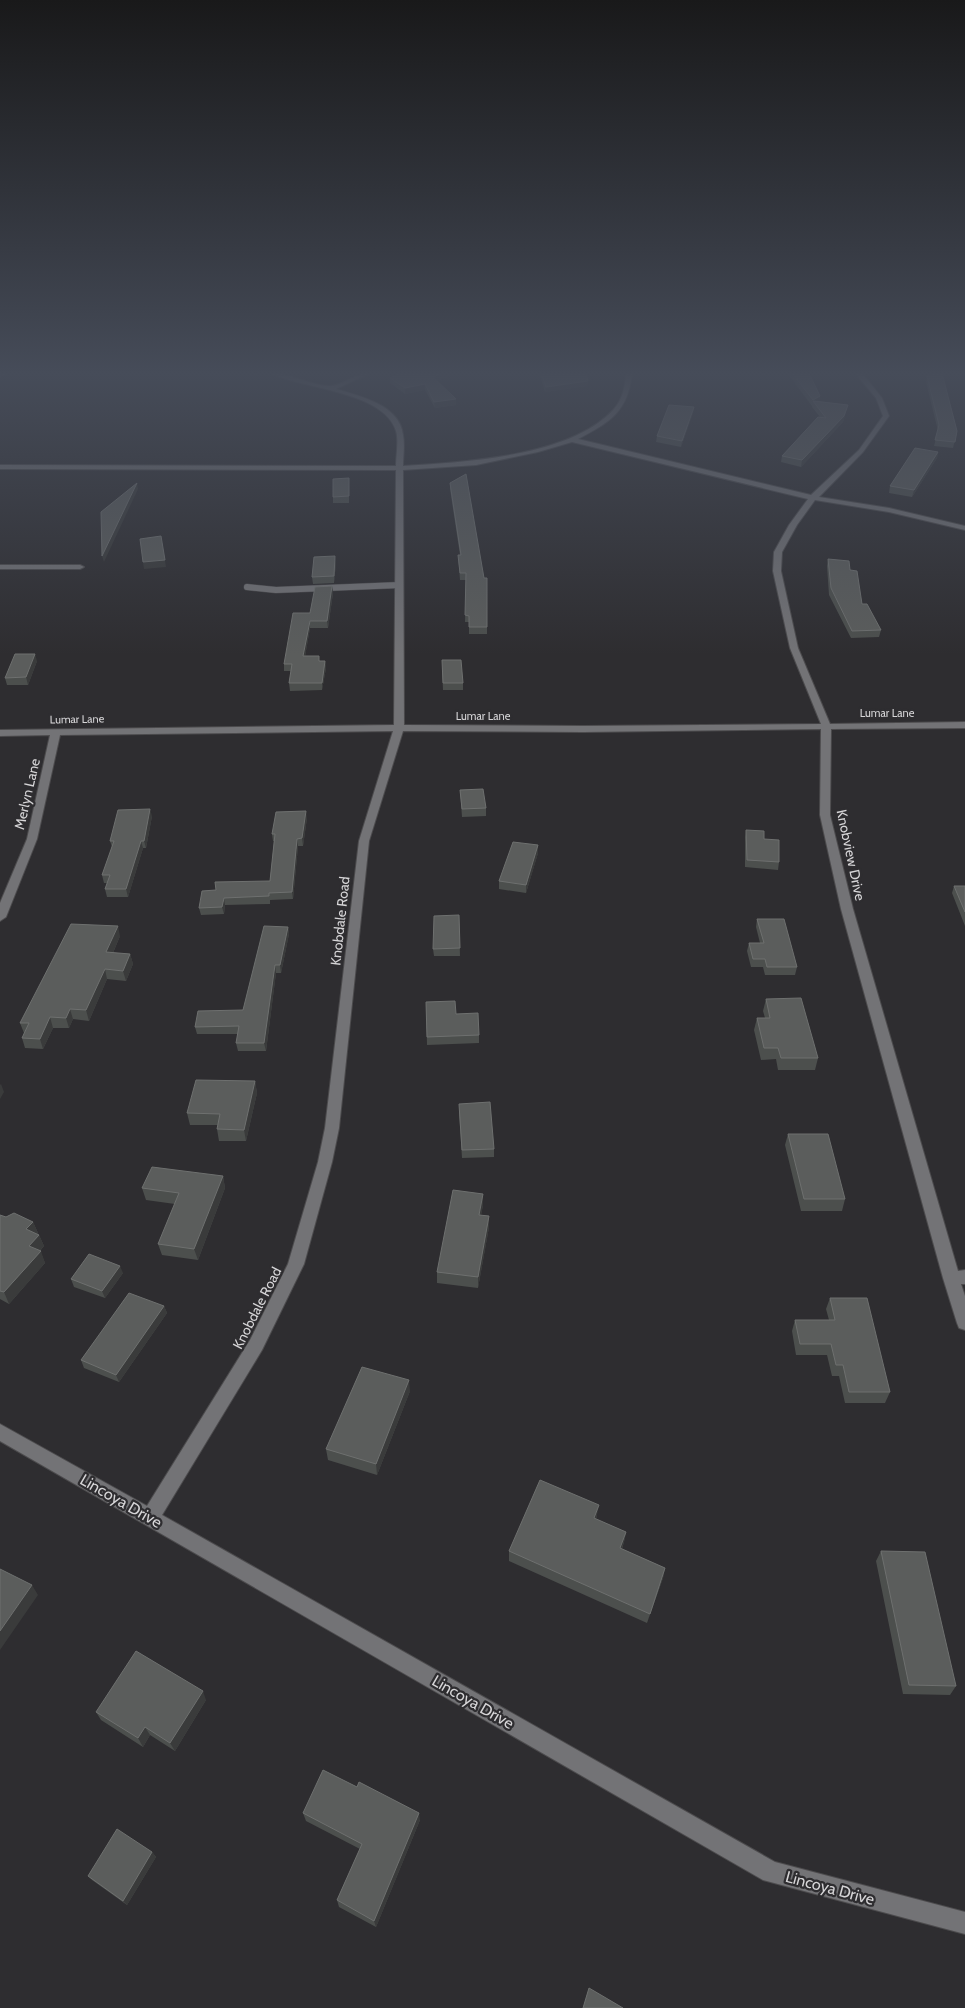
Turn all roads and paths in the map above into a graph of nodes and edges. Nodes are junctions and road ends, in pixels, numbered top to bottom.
1 (0, 467) edge
2 (420, 467) edge
3 (683, 467) edge
4 (845, 467) edge
5 (400, 468) junction
6 (813, 498) junction
7 (965, 528) edge
8 (0, 567) edge
9 (80, 567) dead end
10 (400, 585) junction
11 (247, 587) dead end
12 (965, 725) edge
13 (826, 726) junction
14 (399, 728) junction
15 (56, 732) junction
16 (0, 733) edge
17 (0, 917) edge
18 (958, 1278) edge
19 (965, 1323) edge
20 (0, 1432) edge
21 (150, 1518) junction
22 (965, 1923) edge

1 - 5 street
2 - 5 street
3 - 6 street
4 - 6 street, Knobview Drive
5 - 10 street, Knobdale Road
6 - 7 street
6 - 13 street, Knobview Drive
8 - 9 street
10 - 11 lane
10 - 14 street, Knobdale Road
12 - 13 street, Lumar Lane
13 - 14 street, Lumar Lane
13 - 18 street, Knobview Drive
14 - 15 street, Lumar Lane
14 - 21 street, Knobdale Road
15 - 16 street, Lumar Lane
15 - 17 street, Merlyn Lane
18 - 19 street, Knobview Drive
20 - 21 street, Lincoya Drive
21 - 22 street, Lincoya Drive

